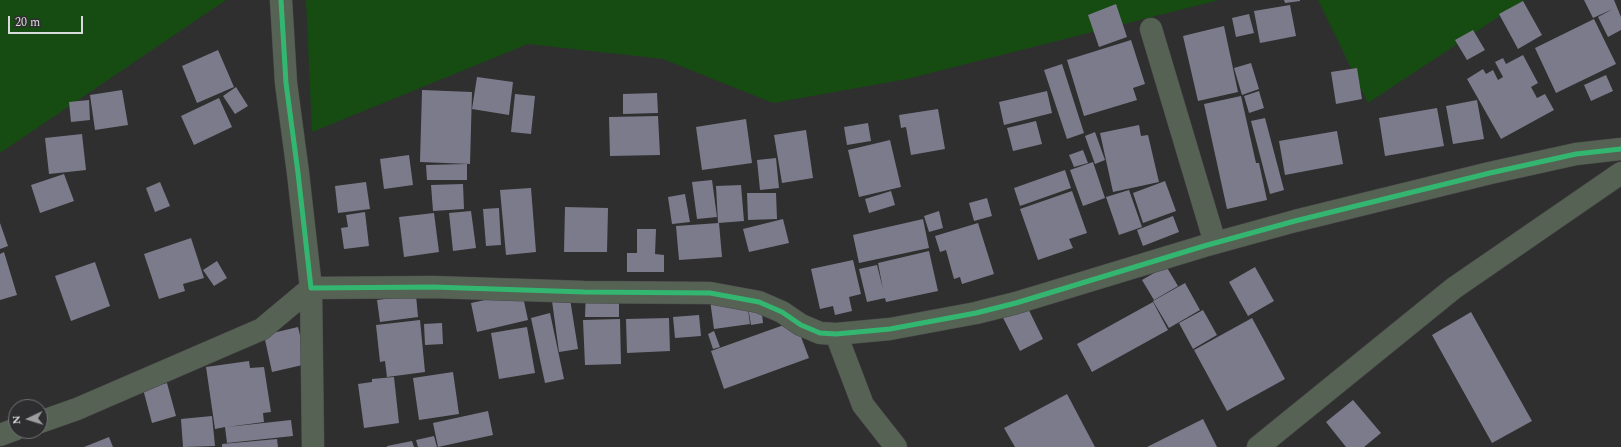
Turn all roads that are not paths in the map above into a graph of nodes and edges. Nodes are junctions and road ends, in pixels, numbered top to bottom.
1 (281, 0) edge
2 (1151, 29) dead end
3 (1621, 149) edge
4 (1621, 173) edge
5 (1215, 243) junction
6 (311, 288) junction
7 (836, 334) junction
8 (48, 419) edge
9 (313, 447) edge
10 (896, 447) edge
11 (1258, 447) edge

1 - 6 street
2 - 5 street
3 - 5 street
4 - 11 street
5 - 7 street
6 - 7 street
6 - 8 street
6 - 9 street
7 - 10 street

